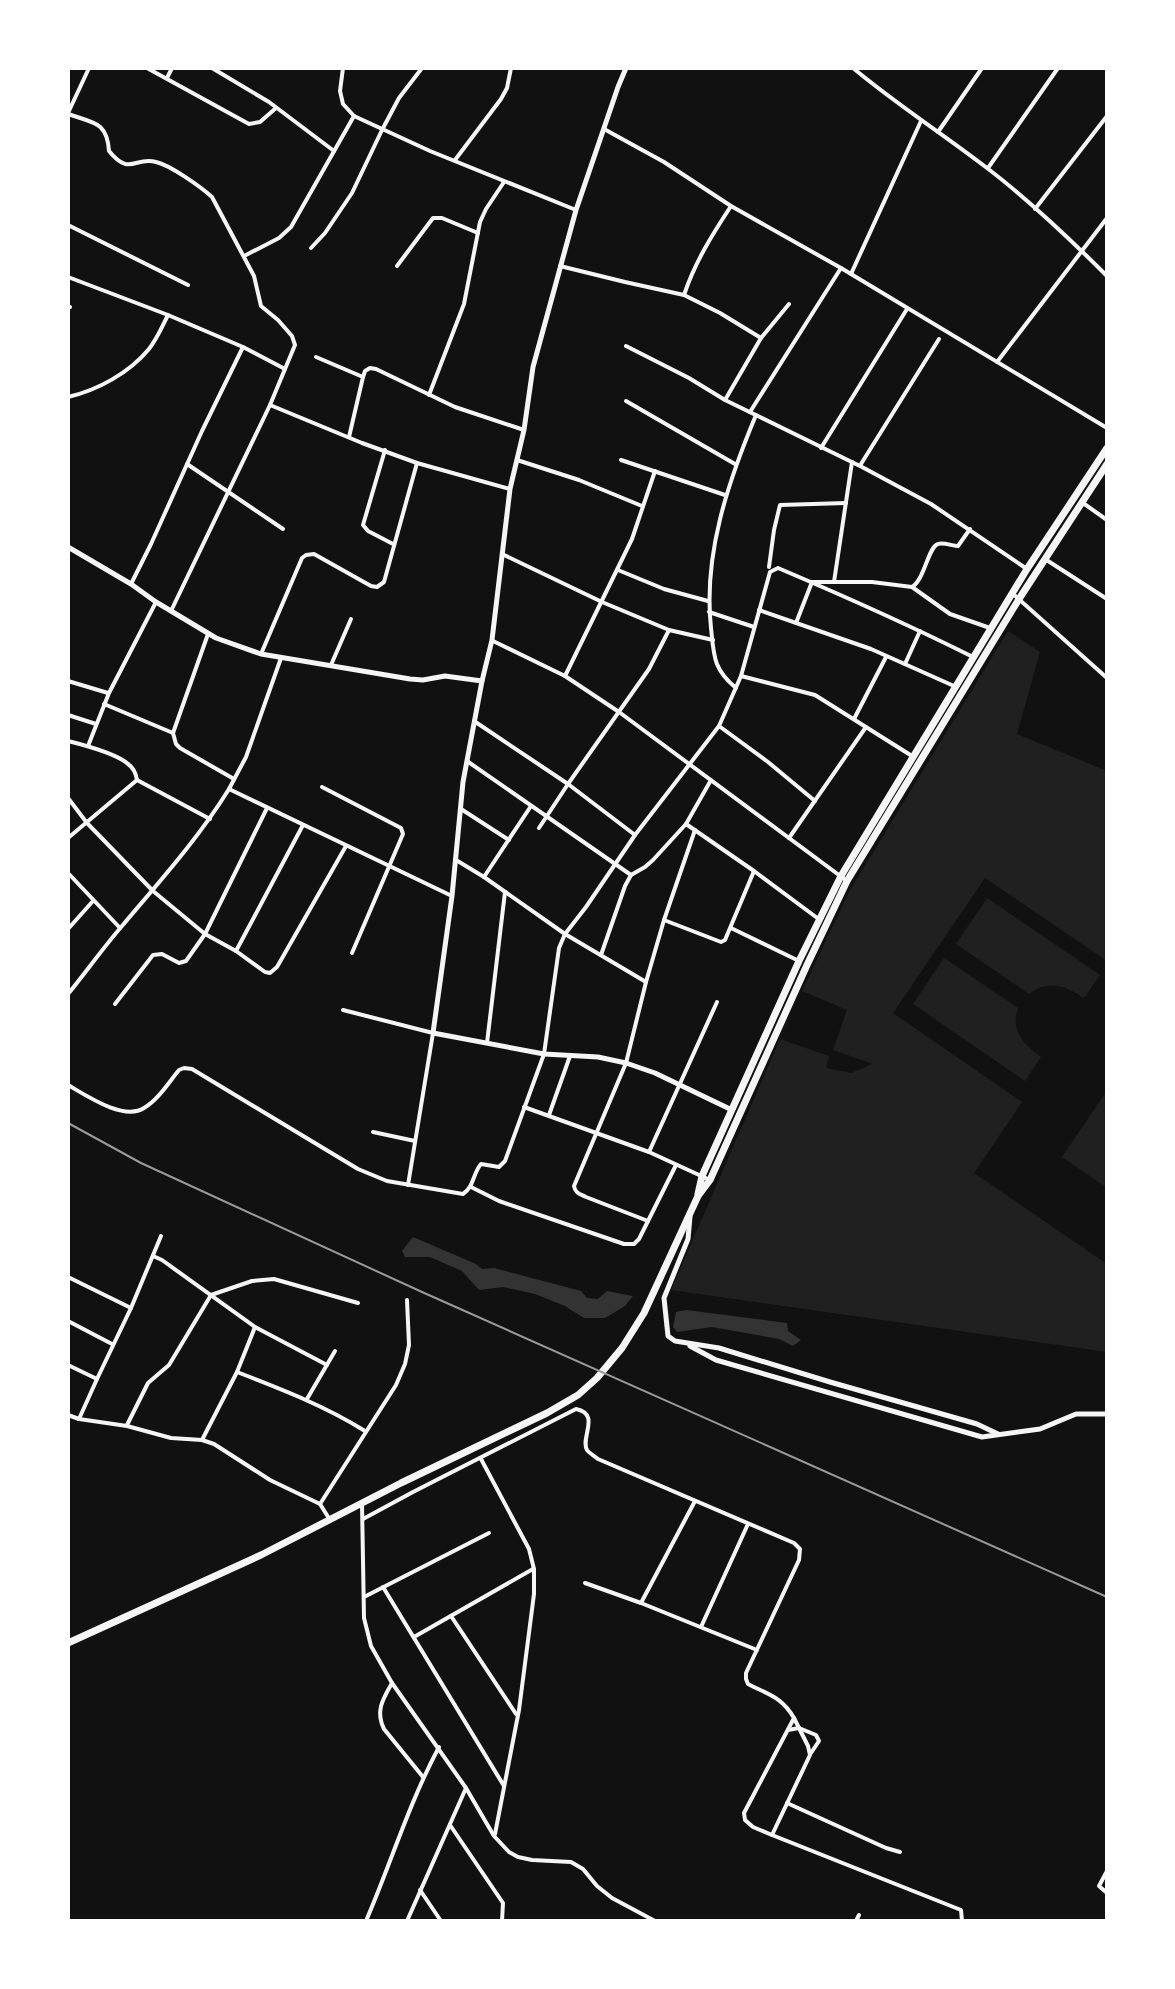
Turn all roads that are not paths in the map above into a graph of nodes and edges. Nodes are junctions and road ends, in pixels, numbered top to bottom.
1 (89, 68) edge
2 (147, 68) edge
3 (172, 68) edge
4 (212, 68) edge
5 (343, 68) edge
6 (422, 68) edge
7 (511, 68) edge
8 (626, 68) edge
9 (853, 68) edge
10 (982, 68) edge
11 (1058, 68) edge
12 (167, 78) junction
13 (276, 108) junction
14 (68, 114) edge
15 (354, 116) junction
16 (1107, 116) edge
17 (921, 121) junction
18 (603, 129) junction
19 (382, 130) junction
20 (937, 132) junction
21 (334, 151) junction
22 (455, 160) junction
23 (988, 168) junction
24 (504, 182) junction
25 (731, 206) junction
26 (1035, 209) junction
27 (576, 210) junction
28 (1107, 218) edge
29 (68, 225) edge
30 (478, 233) junction
31 (311, 248) dead end
32 (1082, 251) junction
33 (245, 256) junction
34 (397, 266) dead end
35 (560, 266) junction
36 (841, 268) junction
37 (851, 274) junction
38 (1107, 276) edge
39 (68, 277) edge
40 (188, 285) dead end
41 (684, 295) junction
42 (789, 304) dead end
43 (907, 309) junction
44 (168, 315) junction
45 (761, 338) junction
46 (939, 339) dead end
47 (626, 346) dead end
48 (243, 347) junction
49 (316, 357) dead end
50 (997, 362) junction
51 (285, 369) junction
52 (363, 377) junction
53 (429, 395) junction
54 (68, 397) edge
55 (725, 400) junction
56 (626, 401) dead end
57 (270, 405) junction
58 (750, 412) junction
59 (756, 415) junction
60 (1107, 428) edge
61 (524, 430) junction
62 (349, 437) junction
63 (821, 448) junction
64 (1107, 448) edge
65 (385, 450) junction
66 (517, 460) junction
67 (621, 460) dead end
68 (852, 462) junction
69 (417, 463) junction
70 (187, 464) junction
71 (735, 464) junction
72 (1107, 464) edge
73 (862, 467) junction
74 (655, 471) junction
75 (510, 489) junction
76 (228, 490) junction
77 (726, 496) junction
78 (846, 503) junction
79 (1083, 503) junction
80 (642, 506) junction
81 (1107, 520) edge
82 (283, 529) dead end
83 (970, 529) junction
84 (393, 544) junction
85 (68, 547) edge
86 (502, 554) junction
87 (1045, 559) junction
88 (769, 567) dead end
89 (1027, 569) junction
90 (618, 570) junction
91 (812, 582) junction
92 (834, 582) junction
93 (131, 584) junction
94 (912, 587) junction
95 (1016, 596) junction
96 (1107, 599) edge
97 (708, 601) junction
98 (156, 602) junction
99 (602, 602) junction
100 (759, 610) junction
101 (171, 611) junction
102 (709, 612) junction
103 (351, 619) dead end
104 (796, 623) junction
105 (754, 627) junction
106 (991, 628) junction
107 (669, 630) junction
108 (920, 631) junction
109 (208, 634) junction
110 (492, 640) junction
111 (713, 640) junction
112 (261, 654) junction
113 (887, 656) junction
114 (281, 657) junction
115 (973, 657) junction
116 (905, 664) junction
117 (331, 665) junction
118 (565, 676) junction
119 (741, 676) junction
120 (1107, 678) edge
121 (68, 681) edge
122 (482, 681) junction
123 (957, 687) junction
124 (736, 688) junction
125 (109, 693) junction
126 (104, 704) junction
127 (619, 712) junction
128 (68, 715) edge
129 (854, 719) junction
130 (474, 721) junction
131 (97, 724) junction
132 (719, 726) junction
133 (866, 727) junction
134 (173, 733) junction
135 (68, 741) edge
136 (88, 746) junction
137 (912, 756) junction
138 (467, 761) junction
139 (689, 764) junction
140 (234, 779) junction
141 (137, 780) junction
142 (711, 780) junction
143 (568, 784) junction
144 (322, 787) dead end
145 (229, 789) junction
146 (68, 798) edge
147 (815, 801) junction
148 (531, 806) junction
149 (267, 808) junction
150 (461, 809) junction
151 (546, 817) junction
152 (210, 819) junction
153 (87, 823) junction
154 (686, 824) junction
155 (303, 825) junction
156 (539, 828) dead end
157 (695, 830) junction
158 (635, 835) junction
159 (68, 838) edge
160 (789, 838) junction
161 (509, 840) junction
162 (346, 846) junction
163 (454, 859) junction
164 (615, 864) junction
165 (390, 866) junction
166 (754, 871) junction
167 (68, 873) edge
168 (631, 875) junction
169 (484, 877) junction
170 (844, 878) junction
171 (153, 891) junction
172 (505, 892) junction
173 (452, 896) junction
174 (94, 900) junction
175 (664, 920) junction
176 (820, 920) junction
177 (120, 928) junction
178 (731, 928) junction
179 (68, 929) edge
180 (205, 934) junction
181 (565, 934) junction
182 (605, 945) junction
183 (236, 951) junction
184 (595, 952) junction
185 (352, 953) dead end
186 (601, 955) junction
187 (799, 961) junction
188 (646, 982) junction
189 (68, 994) edge
190 (717, 1002) dead end
191 (115, 1004) dead end
192 (343, 1010) dead end
193 (433, 1033) junction
194 (487, 1043) junction
195 (544, 1054) junction
196 (570, 1056) junction
197 (626, 1063) junction
198 (68, 1085) edge
199 (680, 1085) junction
200 (524, 1107) junction
201 (732, 1110) junction
202 (549, 1115) junction
203 (373, 1132) dead end
204 (596, 1132) junction
205 (415, 1141) junction
206 (649, 1152) junction
207 (676, 1165) junction
208 (702, 1176) junction
209 (710, 1180) junction
210 (408, 1185) junction
211 (471, 1187) junction
212 (698, 1196) junction
213 (691, 1212) junction
214 (648, 1221) junction
215 (161, 1236) dead end
216 (153, 1256) junction
217 (68, 1277) edge
218 (211, 1295) junction
219 (407, 1300) dead end
220 (358, 1303) dead end
221 (131, 1308) junction
222 (68, 1321) edge
223 (255, 1327) junction
224 (113, 1344) junction
225 (688, 1344) junction
226 (335, 1351) dead end
227 (68, 1365) edge
228 (327, 1365) junction
229 (237, 1372) junction
230 (97, 1379) junction
231 (307, 1399) junction
232 (1107, 1414) edge
233 (68, 1415) edge
234 (79, 1419) junction
235 (127, 1426) junction
236 (365, 1431) junction
237 (998, 1434) junction
238 (202, 1440) junction
239 (480, 1458) junction
240 (695, 1501) junction
241 (362, 1503) junction
242 (320, 1504) junction
243 (363, 1519) junction
244 (330, 1521) junction
245 (748, 1524) junction
246 (489, 1533) dead end
247 (534, 1569) junction
248 (585, 1583) dead end
249 (383, 1587) junction
250 (364, 1597) junction
251 (641, 1603) junction
252 (451, 1616) junction
253 (701, 1627) junction
254 (414, 1637) junction
255 (68, 1643) edge
256 (757, 1650) junction
257 (392, 1683) junction
258 (518, 1716) junction
259 (794, 1718) junction
260 (799, 1728) junction
261 (788, 1730) junction
262 (439, 1747) junction
263 (810, 1755) junction
264 (423, 1777) junction
265 (504, 1786) junction
266 (466, 1788) junction
267 (787, 1803) junction
268 (450, 1825) junction
269 (772, 1835) junction
270 (494, 1836) junction
271 (900, 1852) dead end
272 (1107, 1871) edge
273 (420, 1890) junction
274 (1107, 1893) edge
275 (366, 1921) edge
276 (407, 1921) edge
277 (441, 1921) edge
278 (502, 1921) edge
279 (655, 1921) edge
280 (962, 1921) edge

1 - 14 street
2 - 12 street
3 - 12 street
4 - 13 street
5 - 15 street
6 - 19 street
7 - 22 street
8 - 18 street
9 - 17 street
10 - 20 street
11 - 23 street
12 - 13 street
13 - 21 street
14 - 33 street
15 - 19 street
15 - 21 street
16 - 26 street
17 - 20 street
17 - 37 street
18 - 25 street
18 - 27 street
19 - 22 street
19 - 31 street
20 - 23 street
21 - 33 street
22 - 24 street
23 - 26 street
24 - 27 street
24 - 30 street
25 - 36 street
25 - 41 street
26 - 32 street
27 - 35 street
28 - 32 street
29 - 40 street
30 - 34 street
30 - 53 street
32 - 38 street
32 - 50 street
33 - 51 street
35 - 41 street
35 - 61 street
36 - 37 street
36 - 58 street
37 - 43 street
39 - 44 street
41 - 45 street
42 - 45 street
43 - 50 street
43 - 63 street
44 - 48 street
44 - 54 street
45 - 55 street
46 - 73 street
47 - 55 street
48 - 51 street
48 - 70 street
49 - 52 street
50 - 60 street
51 - 57 street
52 - 53 street
52 - 62 street
53 - 61 street
55 - 58 street
56 - 71 street
57 - 62 street
57 - 76 street
58 - 59 street
59 - 63 street
59 - 71 street
61 - 66 street
62 - 65 street
63 - 68 street
64 - 89 main road
65 - 69 street
65 - 84 street
66 - 75 street
66 - 80 street
67 - 74 street
68 - 73 street
68 - 78 street
69 - 75 street
69 - 84 street
70 - 76 street
70 - 93 street
71 - 77 street
72 - 79 main road
73 - 83 street
74 - 77 street
74 - 80 street
75 - 86 street
76 - 82 street
76 - 101 street
77 - 97 street
78 - 88 street
78 - 92 street
79 - 81 street
79 - 87 main road
80 - 90 street
83 - 89 street
83 - 94 street
84 - 112 street
85 - 93 street
86 - 99 street
86 - 110 street
87 - 95 main road
87 - 96 street
89 - 95 main road
90 - 97 street
90 - 99 street
91 - 92 street
91 - 100 street
91 - 104 street
91 - 108 street
92 - 94 street
93 - 98 street
94 - 106 street
95 - 106 main road
95 - 120 street
95 - 170 main road
97 - 102 street
98 - 101 street
98 - 125 street
99 - 107 street
99 - 118 street
100 - 104 street
100 - 105 street
101 - 109 street
102 - 105 street
102 - 111 street
103 - 117 street
104 - 113 street
105 - 119 street
106 - 115 main road
107 - 111 street
107 - 127 street
108 - 115 street
108 - 116 street
109 - 112 street
109 - 134 street
110 - 118 street
110 - 122 street
111 - 124 street
112 - 114 street
113 - 116 street
113 - 129 street
114 - 117 street
114 - 140 street
115 - 123 main road
116 - 123 street
117 - 122 street
118 - 127 street
119 - 124 street
119 - 129 street
121 - 125 street
122 - 130 street
123 - 137 main road
124 - 132 street
125 - 126 street
126 - 131 street
126 - 134 street
127 - 139 street
127 - 143 street
128 - 131 street
129 - 133 street
130 - 138 street
130 - 143 street
131 - 136 street
132 - 139 street
132 - 147 street
133 - 137 street
133 - 147 street
134 - 140 street
135 - 136 street
136 - 141 street
137 - 170 main road
138 - 148 street
138 - 150 street
139 - 142 street
139 - 158 street
140 - 145 street
141 - 152 street
141 - 153 street
142 - 154 street
142 - 160 street
143 - 151 street
143 - 158 street
144 - 165 street
145 - 149 street
145 - 152 street
146 - 153 street
147 - 160 street
148 - 151 street
148 - 161 street
149 - 155 street
149 - 180 street
150 - 161 street
150 - 163 street
151 - 156 street
151 - 164 street
152 - 171 street
153 - 159 street
153 - 171 street
154 - 157 street
154 - 168 street
155 - 162 street
155 - 183 street
157 - 166 street
157 - 175 street
158 - 164 street
160 - 170 street
161 - 169 street
162 - 165 street
162 - 183 street
163 - 169 street
163 - 173 street
164 - 168 street
164 - 181 street
165 - 173 street
165 - 185 street
166 - 176 street
166 - 178 street
167 - 174 street
168 - 182 street
169 - 172 street
170 - 176 main road
170 - 209 main road
171 - 177 street
171 - 180 street
172 - 181 street
172 - 194 street
173 - 193 street
174 - 177 street
174 - 179 street
175 - 178 street
175 - 188 street
176 - 187 main road
177 - 189 street
178 - 187 street
180 - 183 street
180 - 191 street
181 - 184 street
181 - 195 street
182 - 184 street
182 - 186 street
184 - 186 street
186 - 188 street
187 - 201 main road
188 - 197 street
190 - 199 street
192 - 193 street
193 - 194 street
193 - 205 street
194 - 195 street
195 - 196 street
195 - 200 street
196 - 197 street
196 - 202 street
197 - 199 street
197 - 204 street
198 - 210 street
199 - 201 street
199 - 206 street
200 - 202 street
200 - 211 street
201 - 208 main road
202 - 204 street
203 - 205 street
204 - 206 street
204 - 214 street
205 - 210 street
206 - 207 street
207 - 208 street
207 - 214 street
208 - 209 street
208 - 212 main road
209 - 212 main road
210 - 211 street
211 - 214 street
212 - 213 main road
213 - 225 street
213 - 241 main road
215 - 216 street
216 - 218 street
216 - 221 street
217 - 221 street
218 - 220 street
218 - 223 street
218 - 235 street
219 - 236 street
221 - 224 street
222 - 224 street
223 - 228 street
223 - 229 street
224 - 230 street
225 - 237 street
225 - 237 street
226 - 228 street
227 - 230 street
228 - 231 street
229 - 231 street
229 - 238 street
230 - 234 street
231 - 236 street
232 - 237 street
233 - 234 street
234 - 235 street
235 - 238 street
236 - 242 street
238 - 242 street
239 - 240 street
239 - 243 street
239 - 247 street
240 - 245 street
240 - 251 street
241 - 243 street
241 - 244 main road
242 - 244 street
243 - 250 street
244 - 255 main road
245 - 253 street
245 - 256 street
246 - 249 street
247 - 252 street
247 - 258 street
248 - 251 street
249 - 250 street
249 - 254 street
250 - 257 street
251 - 253 street
252 - 254 street
252 - 258 street
253 - 256 street
254 - 265 street
256 - 259 street
257 - 262 street
257 - 264 street
258 - 265 street
259 - 260 street
259 - 261 street
260 - 261 street
260 - 263 street
260 - 263 street
261 - 269 street
262 - 264 street
262 - 266 street
263 - 267 street
264 - 275 street
265 - 270 street
266 - 268 street
266 - 270 street
267 - 269 street
267 - 271 street
268 - 273 street
268 - 278 street
269 - 280 street
270 - 279 street
272 - 274 street
273 - 276 street
273 - 277 street

